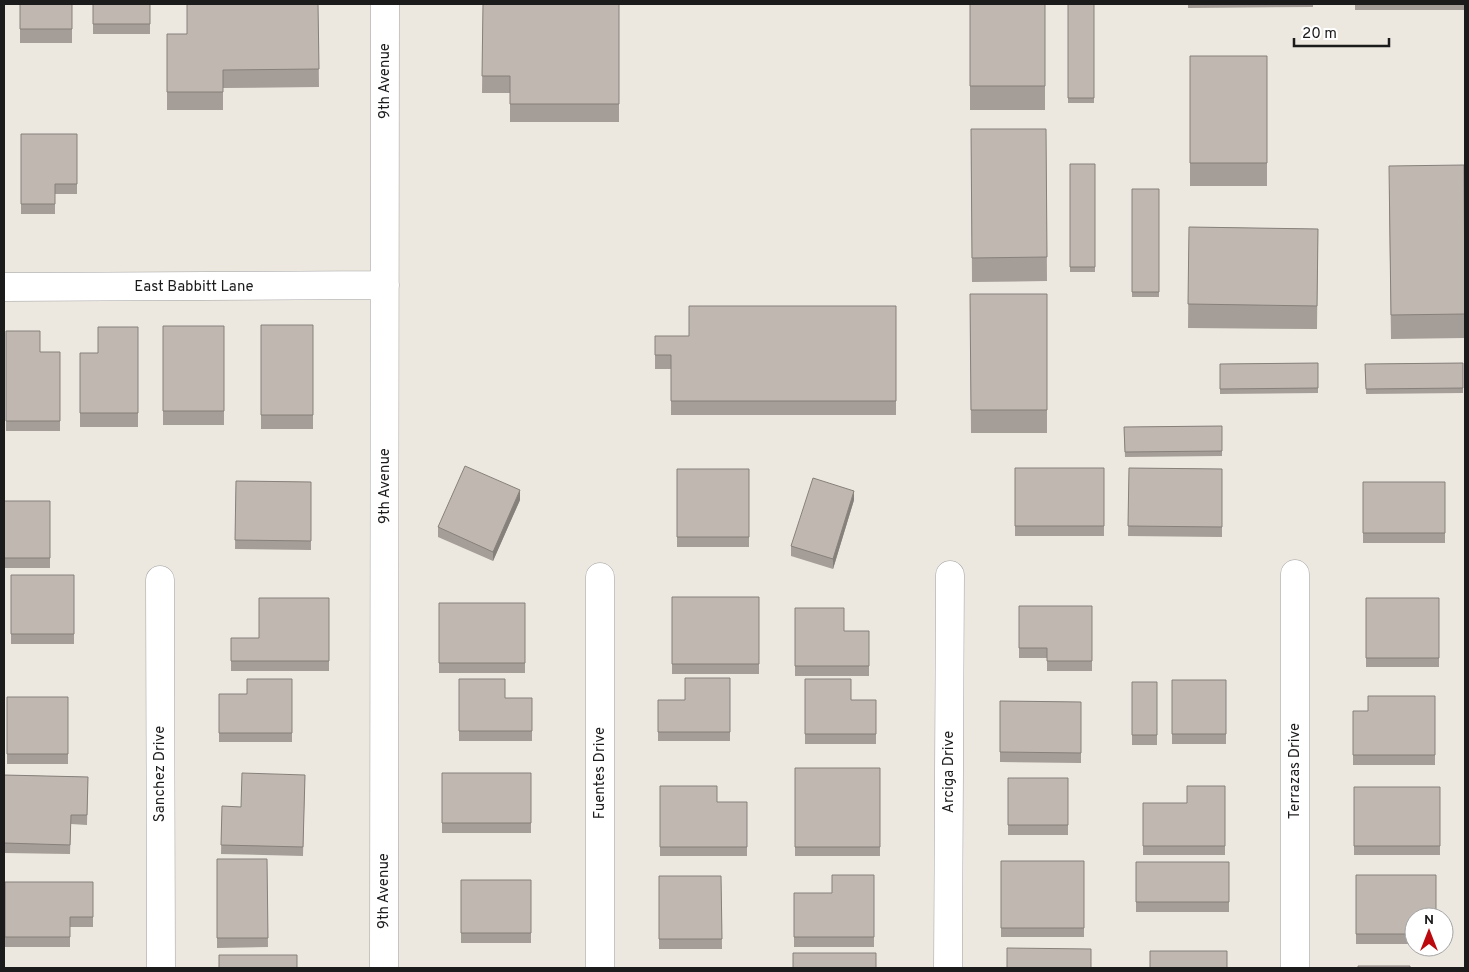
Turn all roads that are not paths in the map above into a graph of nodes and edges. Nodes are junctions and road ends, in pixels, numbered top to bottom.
1 (384, 4) edge
2 (384, 285) junction
3 (4, 287) edge
4 (1295, 574) dead end
5 (950, 576) dead end
6 (600, 577) dead end
7 (160, 580) dead end
8 (161, 968) edge
9 (384, 968) edge
10 (600, 968) edge
11 (948, 968) edge
12 (1295, 968) edge

1 - 2 street, 9th Avenue
2 - 3 street, East Babbitt Lane
2 - 9 street, 9th Avenue
4 - 12 street, Terrazas Drive
5 - 11 street, Arciga Drive
6 - 10 street, Fuentes Drive
7 - 8 street, Sanchez Drive

